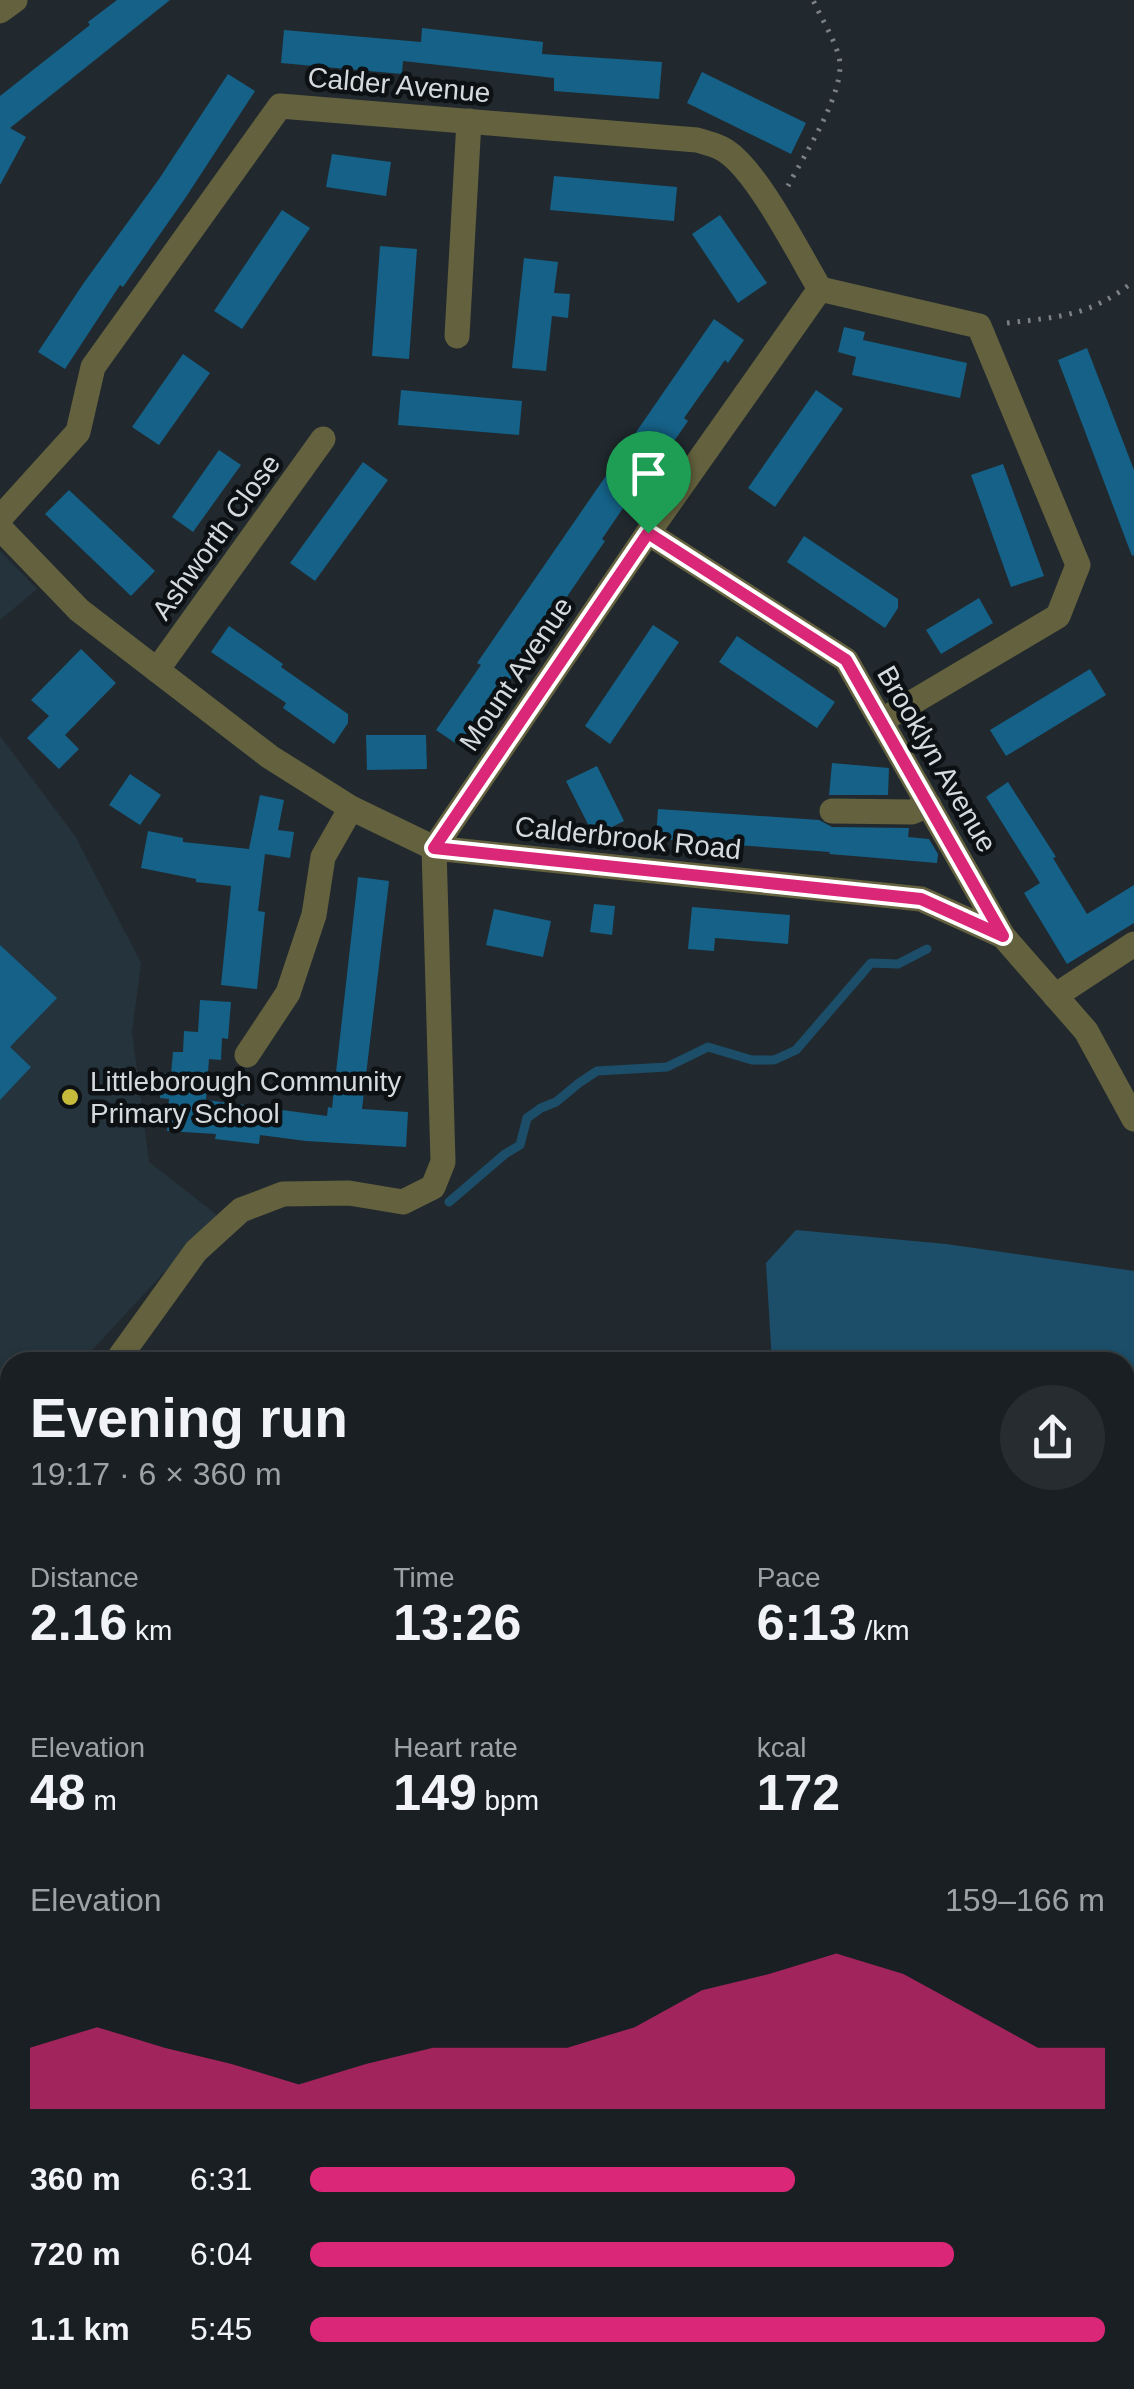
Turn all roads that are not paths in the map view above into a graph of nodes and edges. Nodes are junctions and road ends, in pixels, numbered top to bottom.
1 (15, 0) edge
2 (0, 11) edge
3 (469, 121) junction
4 (820, 289) junction
5 (457, 336) dead end
6 (323, 440) dead end
7 (0, 518) edge
8 (0, 528) edge
9 (648, 533) junction
10 (19, 548) junction
11 (0, 566) edge
12 (157, 670) junction
13 (881, 721) junction
14 (929, 806) junction
15 (352, 808) junction
16 (832, 810) dead end
17 (434, 848) junction
18 (1003, 936) junction
19 (1134, 944) edge
20 (1055, 996) junction
21 (247, 1054) dead end
22 (1134, 1119) edge
23 (123, 1352) edge

1 - 2 street
3 - 4 street, Calder Avenue
3 - 5 street
3 - 7 street, Calder Avenue
4 - 9 street, Mount Avenue
4 - 13 street
6 - 12 street, Ashworth Close
8 - 10 street, Calderbrook Road
9 - 13 street, Brooklyn Avenue
9 - 17 street, Mount Avenue
10 - 11 street
10 - 12 street, Calderbrook Road
12 - 15 street, Calderbrook Road
13 - 14 street, Brooklyn Avenue
14 - 16 street
14 - 18 street, Brooklyn Avenue
15 - 17 street, Calderbrook Road
15 - 21 street
17 - 18 street, Calderbrook Road
17 - 23 street
18 - 20 street, Calderbrook Road
19 - 20 street
20 - 22 street, Calderbrook Road

